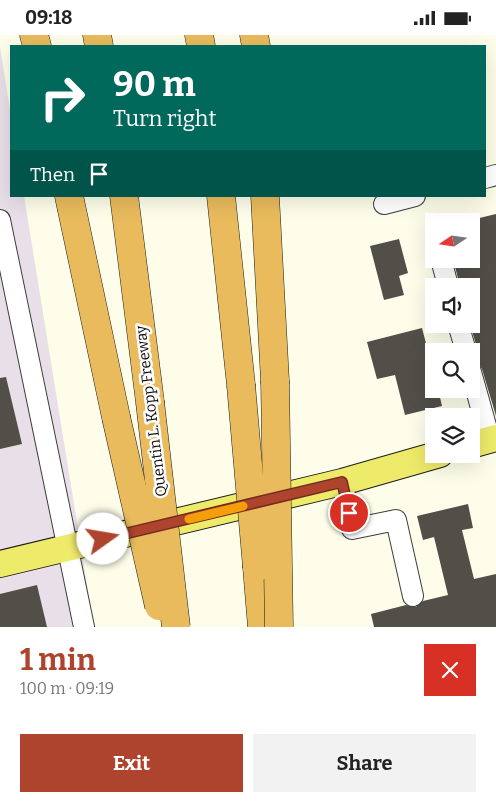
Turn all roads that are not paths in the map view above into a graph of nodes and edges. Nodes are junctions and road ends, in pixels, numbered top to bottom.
1 (69, 197) edge
2 (124, 197) edge
3 (221, 197) edge
4 (265, 197) edge
5 (411, 197) edge
6 (384, 204) dead end
7 (0, 220) edge
8 (477, 398) edge
9 (486, 441) edge
10 (425, 458) edge
11 (342, 482) junction
12 (66, 548) junction
13 (0, 564) edge
14 (413, 596) dead end
15 (84, 627) edge
16 (164, 627) edge
17 (176, 627) edge
18 (262, 627) edge
19 (279, 627) edge

1 - 16 highway, bridge
2 - 17 highway, Quentin L. Kopp Freeway, bridge
3 - 18 highway, bridge
4 - 19 highway, bridge
5 - 6 street
7 - 12 street
8 - 9 street
10 - 11 main road
11 - 12 main road
11 - 14 street
12 - 13 main road
12 - 15 street

